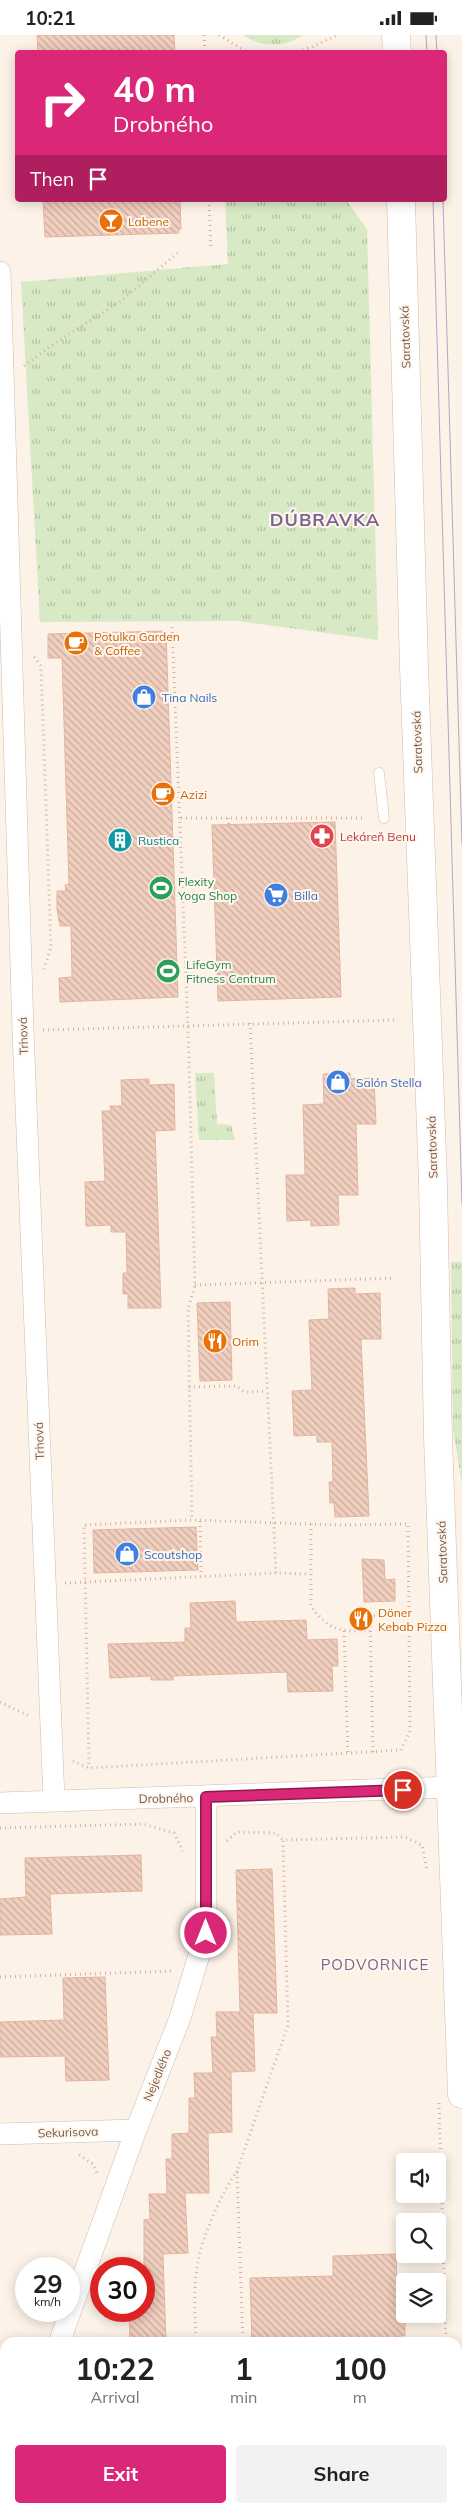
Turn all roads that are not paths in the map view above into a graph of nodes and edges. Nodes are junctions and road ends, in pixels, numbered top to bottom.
1 (396, 35) edge
2 (397, 50) edge
3 (402, 202) edge
4 (0, 272) edge
5 (379, 773) dead end
6 (384, 818) dead end
7 (452, 1787) junction
8 (206, 1797) junction
9 (54, 1800) junction
10 (0, 1803) edge
11 (462, 2094) edge
12 (136, 2130) junction
13 (0, 2134) edge
14 (60, 2337) edge

1 - 2 main road
3 - 7 main road, Saratovská
4 - 9 street, Trhová
5 - 6 lane
7 - 8 street, Drobného
7 - 11 main road, Saratovská
8 - 9 street, Drobného
8 - 12 street, Nejedlého
9 - 10 street, Drobného
12 - 13 street, Sekurisova
12 - 14 street, Nejedlého

